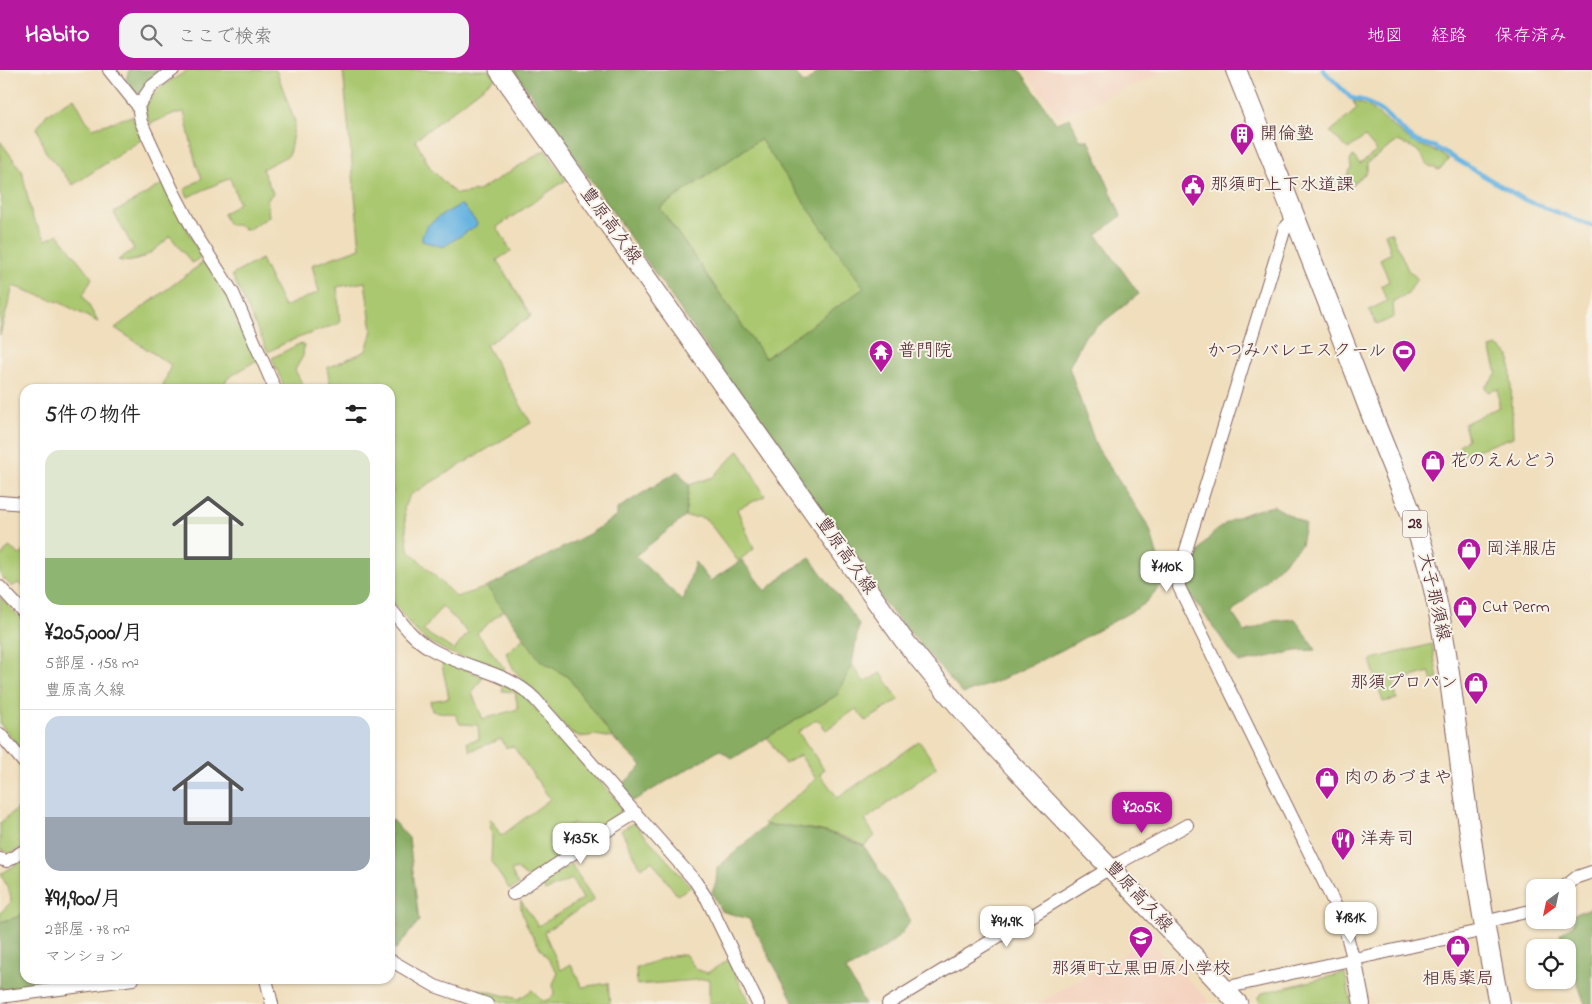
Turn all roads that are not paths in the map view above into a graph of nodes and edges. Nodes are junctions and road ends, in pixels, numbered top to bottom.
1 (108, 70) edge
2 (173, 70) edge
3 (498, 70) edge
4 (1236, 70) edge
5 (138, 106) junction
6 (1296, 216) junction
7 (272, 384) edge
8 (0, 502) edge
9 (20, 504) edge
10 (0, 587) edge
11 (20, 609) edge
12 (395, 614) edge
13 (0, 734) edge
14 (20, 758) edge
15 (636, 813) junction
16 (1188, 824) dead end
17 (20, 853) edge
18 (0, 859) edge
19 (1110, 868) junction
20 (1592, 872) edge
21 (1574, 879) edge
22 (513, 894) dead end
23 (1526, 912) edge
24 (1484, 926) junction
25 (1353, 958) junction
26 (395, 963) edge
27 (96, 984) edge
28 (267, 984) edge
29 (1224, 988) junction
30 (0, 997) edge
31 (272, 1004) edge
32 (487, 1004) edge
33 (758, 1004) edge
34 (888, 1004) edge
35 (1238, 1004) edge
36 (1362, 1004) edge
37 (1499, 1004) edge

1 - 5 street
2 - 5 street
3 - 19 main road, 豊原高久線
4 - 6 main road, 大子那須線 / 28
5 - 7 street
6 - 24 main road, 大子那須線 / 28
6 - 25 street
8 - 9 street
10 - 11 street
12 - 15 street
13 - 14 street
15 - 22 street
15 - 33 street
16 - 19 street
17 - 18 street
19 - 29 main road, 豊原高久線
19 - 34 street
20 - 21 street
23 - 24 street
24 - 25 street
24 - 37 main road, 大子那須線 / 28
25 - 29 street
25 - 36 street
26 - 32 street
27 - 30 street
28 - 31 street
29 - 35 main road, 豊原高久線

